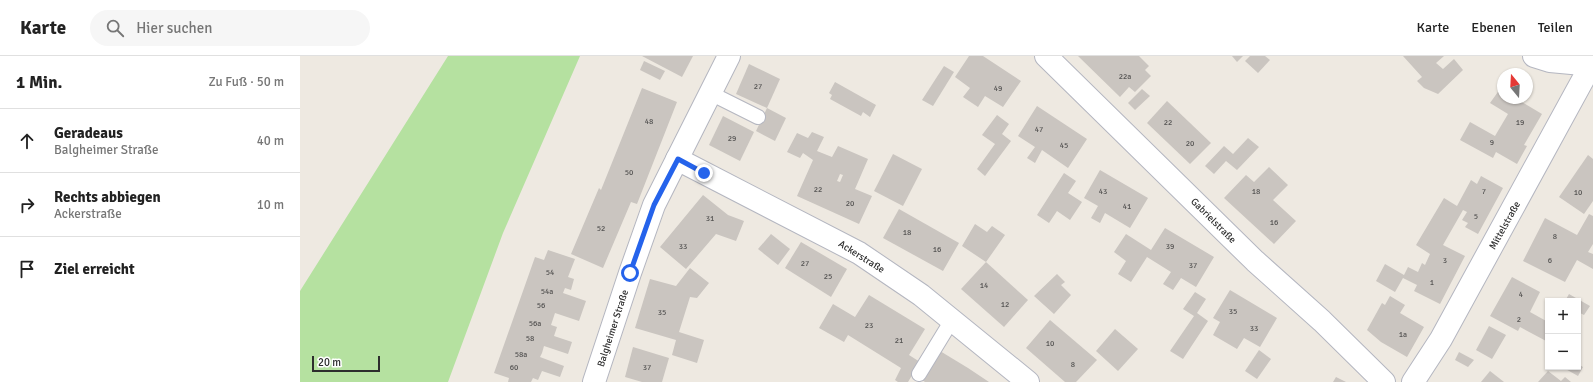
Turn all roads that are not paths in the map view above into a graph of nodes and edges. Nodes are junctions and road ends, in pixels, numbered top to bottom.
1 (729, 56) edge
2 (1046, 56) edge
3 (1534, 56) edge
4 (1592, 65) edge
5 (710, 93) junction
6 (758, 116) dead end
7 (678, 159) junction
8 (952, 320) junction
9 (919, 374) dead end
10 (1015, 377) edge
11 (594, 382) edge
12 (1384, 382) edge
13 (1413, 382) edge

1 - 5 street, Balgheimer Straße
2 - 12 street, Gabrielstraße
3 - 4 street
4 - 13 street, Mittelstraße
5 - 6 lane
5 - 7 street, Balgheimer Straße
7 - 8 street, Ackerstraße
7 - 11 street, Balgheimer Straße
8 - 9 lane
8 - 10 street, Ackerstraße

